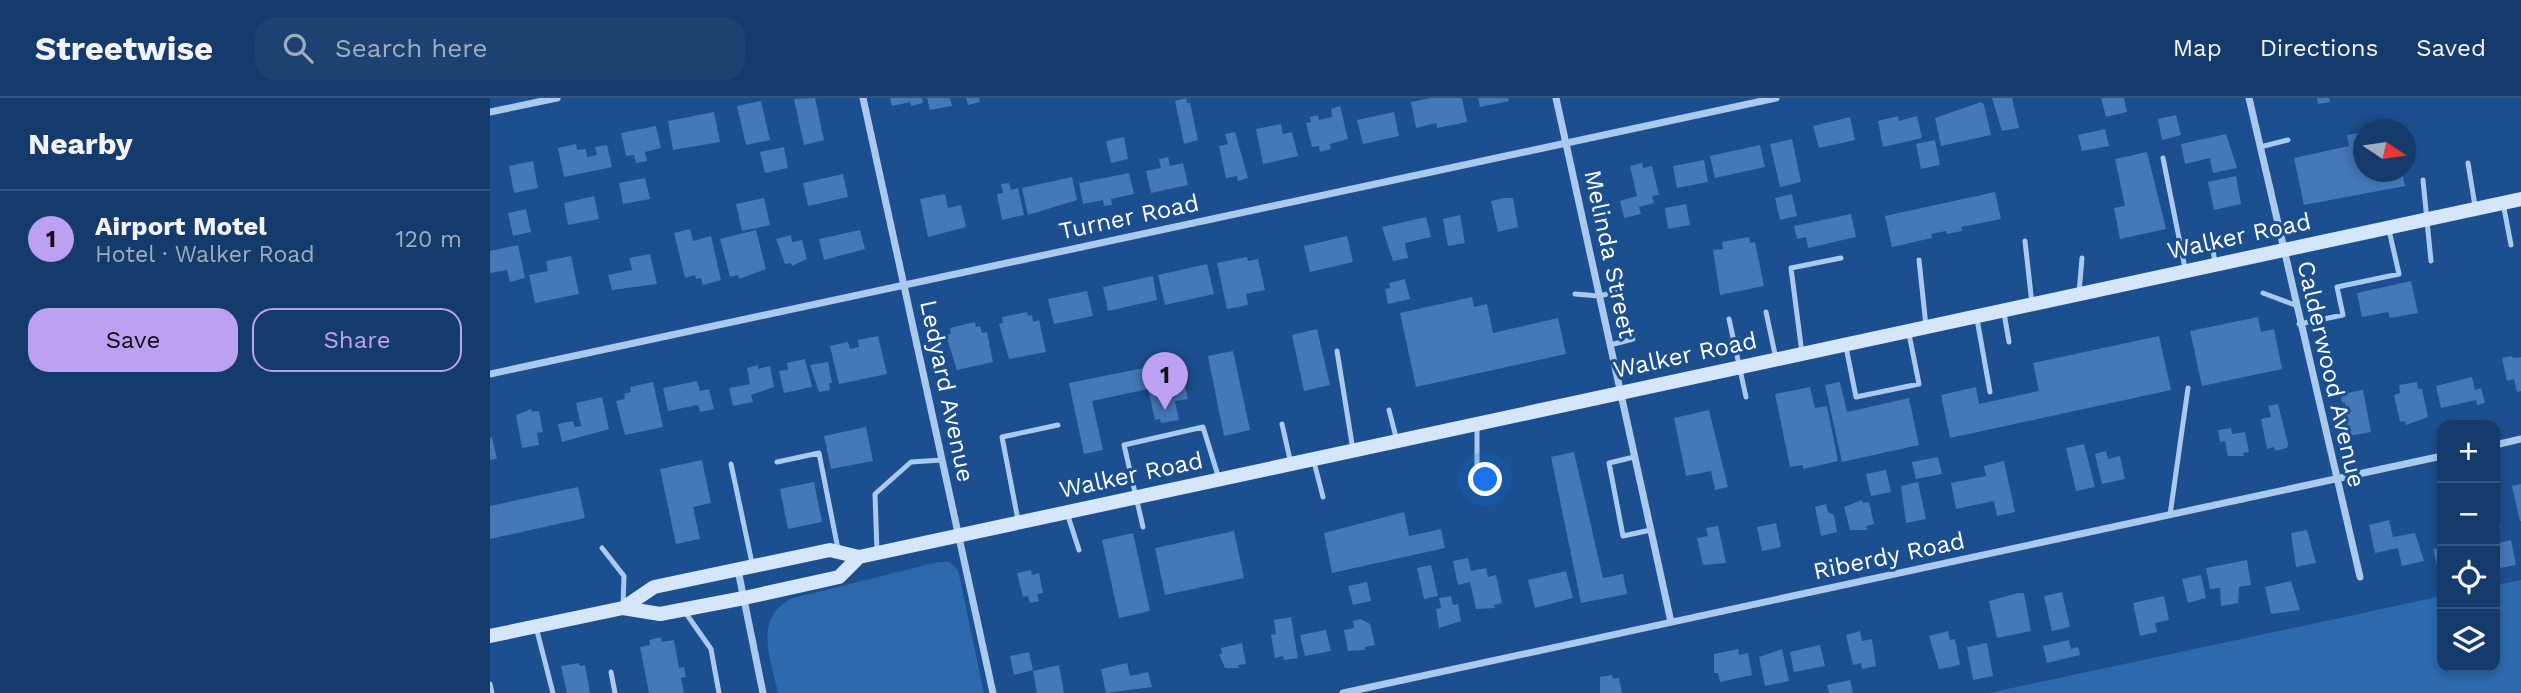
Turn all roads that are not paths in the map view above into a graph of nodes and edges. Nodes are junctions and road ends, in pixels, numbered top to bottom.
1 (557, 98) edge
2 (863, 98) edge
3 (1556, 98) edge
4 (1776, 98) edge
5 (2249, 98) edge
6 (490, 112) edge
7 (2288, 141) dead end
8 (1566, 143) junction
9 (2260, 147) junction
10 (2163, 158) dead end
11 (2468, 163) dead end
12 (2423, 180) dead end
13 (2521, 199) edge
14 (2503, 203) junction
15 (2475, 209) junction
16 (2425, 220) junction
17 (2388, 228) junction
18 (2210, 233) dead end
19 (2025, 241) dead end
20 (2511, 245) dead end
21 (2282, 250) junction
22 (1841, 258) dead end
23 (2081, 258) dead end
24 (1919, 260) dead end
25 (2431, 261) dead end
26 (2215, 265) junction
27 (2185, 271) junction
28 (904, 285) junction
29 (1620, 291) dead end
30 (2263, 293) dead end
31 (1575, 294) dead end
32 (2079, 294) junction
33 (1599, 296) junction
34 (2032, 304) junction
35 (2295, 305) junction
36 (2003, 310) junction
37 (1766, 312) dead end
38 (1976, 316) junction
39 (1729, 319) dead end
40 (2299, 324) junction
41 (1926, 327) junction
42 (1908, 331) junction
43 (1633, 339) dead end
44 (2009, 342) dead end
45 (1845, 344) junction
46 (1610, 345) junction
47 (1337, 351) dead end
48 (1802, 353) junction
49 (1776, 359) junction
50 (1738, 367) junction
51 (490, 374) edge
52 (2188, 388) dead end
53 (1620, 392) junction
54 (1990, 392) dead end
55 (1746, 397) dead end
56 (1390, 410) dead end
57 (1282, 424) dead end
58 (1477, 424) junction
59 (1058, 425) dead end
60 (2521, 439) edge
61 (1397, 441) junction
62 (2500, 444) edge
63 (1353, 450) junction
64 (1634, 457) junction
65 (2437, 457) edge
66 (1314, 459) junction
67 (942, 460) junction
68 (778, 462) dead end
69 (730, 464) dead end
70 (1291, 464) junction
71 (2336, 479) junction
72 (1219, 480) junction
73 (1477, 483) dead end
74 (1138, 497) junction
75 (1323, 497) dead end
76 (1067, 513) junction
77 (2170, 515) junction
78 (1019, 523) junction
79 (1143, 527) dead end
80 (1651, 530) junction
81 (958, 535) junction
82 (602, 548) dead end
83 (1079, 551) dead end
84 (838, 552) junction
85 (877, 553) junction
86 (859, 557) junction
87 (745, 568) junction
88 (2360, 577) dead end
89 (744, 598) junction
90 (623, 608) junction
91 (683, 610) junction
92 (1671, 622) junction
93 (536, 626) junction
94 (490, 636) edge
95 (611, 672) dead end
96 (490, 686) edge
97 (492, 693) edge
98 (553, 693) edge
99 (615, 693) edge
100 (719, 693) edge
101 (763, 693) edge
102 (993, 693) edge
103 (1343, 693) edge

1 - 6 street
2 - 28 street, Ledyard Avenue
3 - 8 street, Melinda Street
4 - 8 street, Turner Road
5 - 9 street, Calderwood Avenue
7 - 9 lane
8 - 28 street, Turner Road
8 - 33 street, Melinda Street
9 - 21 street, Calderwood Avenue
10 - 27 lane
11 - 15 lane
12 - 16 lane
13 - 14 main road, Walker Road
14 - 15 main road, Walker Road
14 - 20 lane
15 - 16 main road, Walker Road
16 - 17 main road, Walker Road
16 - 25 lane
17 - 21 main road, Walker Road
17 - 40 lane
18 - 26 lane
19 - 34 lane
21 - 26 main road, Walker Road
21 - 35 street, Calderwood Avenue
22 - 48 lane
23 - 32 lane
24 - 41 lane
26 - 27 main road, Walker Road
27 - 32 main road, Walker Road
28 - 51 street, Turner Road
28 - 67 street, Ledyard Avenue
29 - 33 lane
30 - 35 lane
31 - 33 lane
32 - 34 main road, Walker Road
33 - 46 street, Melinda Street
34 - 36 main road, Walker Road
35 - 40 street, Calderwood Avenue
36 - 38 main road, Walker Road
36 - 44 lane
37 - 49 lane
38 - 41 main road, Walker Road
38 - 54 lane
39 - 50 lane
40 - 71 street, Calderwood Avenue
41 - 42 main road, Walker Road
42 - 45 main road, Walker Road
42 - 45 lane
43 - 46 lane
45 - 48 main road, Walker Road
46 - 53 street, Melinda Street
47 - 63 lane
48 - 49 main road, Walker Road
49 - 50 main road, Walker Road
50 - 53 main road, Walker Road
50 - 55 lane
52 - 77 lane
53 - 58 main road, Walker Road
53 - 64 street, Melinda Street
56 - 61 lane
57 - 70 lane
58 - 61 main road, Walker Road
58 - 73 lane
59 - 78 lane
60 - 62 street
61 - 63 main road, Walker Road
63 - 66 main road, Walker Road
64 - 80 street, Melinda Street
64 - 80 lane
65 - 71 street, Riberdy Road
66 - 70 main road, Walker Road
66 - 75 lane
67 - 81 street, Ledyard Avenue
67 - 85 lane
68 - 84 lane
69 - 87 lane
70 - 72 main road, Walker Road
71 - 77 street, Riberdy Road
71 - 88 street, Calderwood Avenue
72 - 74 main road, Walker Road
72 - 74 lane
74 - 76 main road, Walker Road
74 - 79 lane
76 - 78 main road, Walker Road
76 - 83 lane
77 - 92 street, Riberdy Road
78 - 81 main road, Walker Road
80 - 92 street, Melinda Street
81 - 85 main road, Walker Road
81 - 102 street, Ledyard Avenue
82 - 90 lane
84 - 86 main road, Walker Road
84 - 87 main road, Walker Road
85 - 86 main road, Walker Road
86 - 89 main road, Walker Road
87 - 89 street
87 - 90 main road, Walker Road
89 - 91 main road, Walker Road
89 - 101 street
90 - 91 main road, Walker Road
90 - 93 main road, Walker Road
91 - 100 lane
92 - 103 street, Riberdy Road
93 - 94 main road, Walker Road
93 - 98 lane
95 - 99 lane
96 - 97 lane

